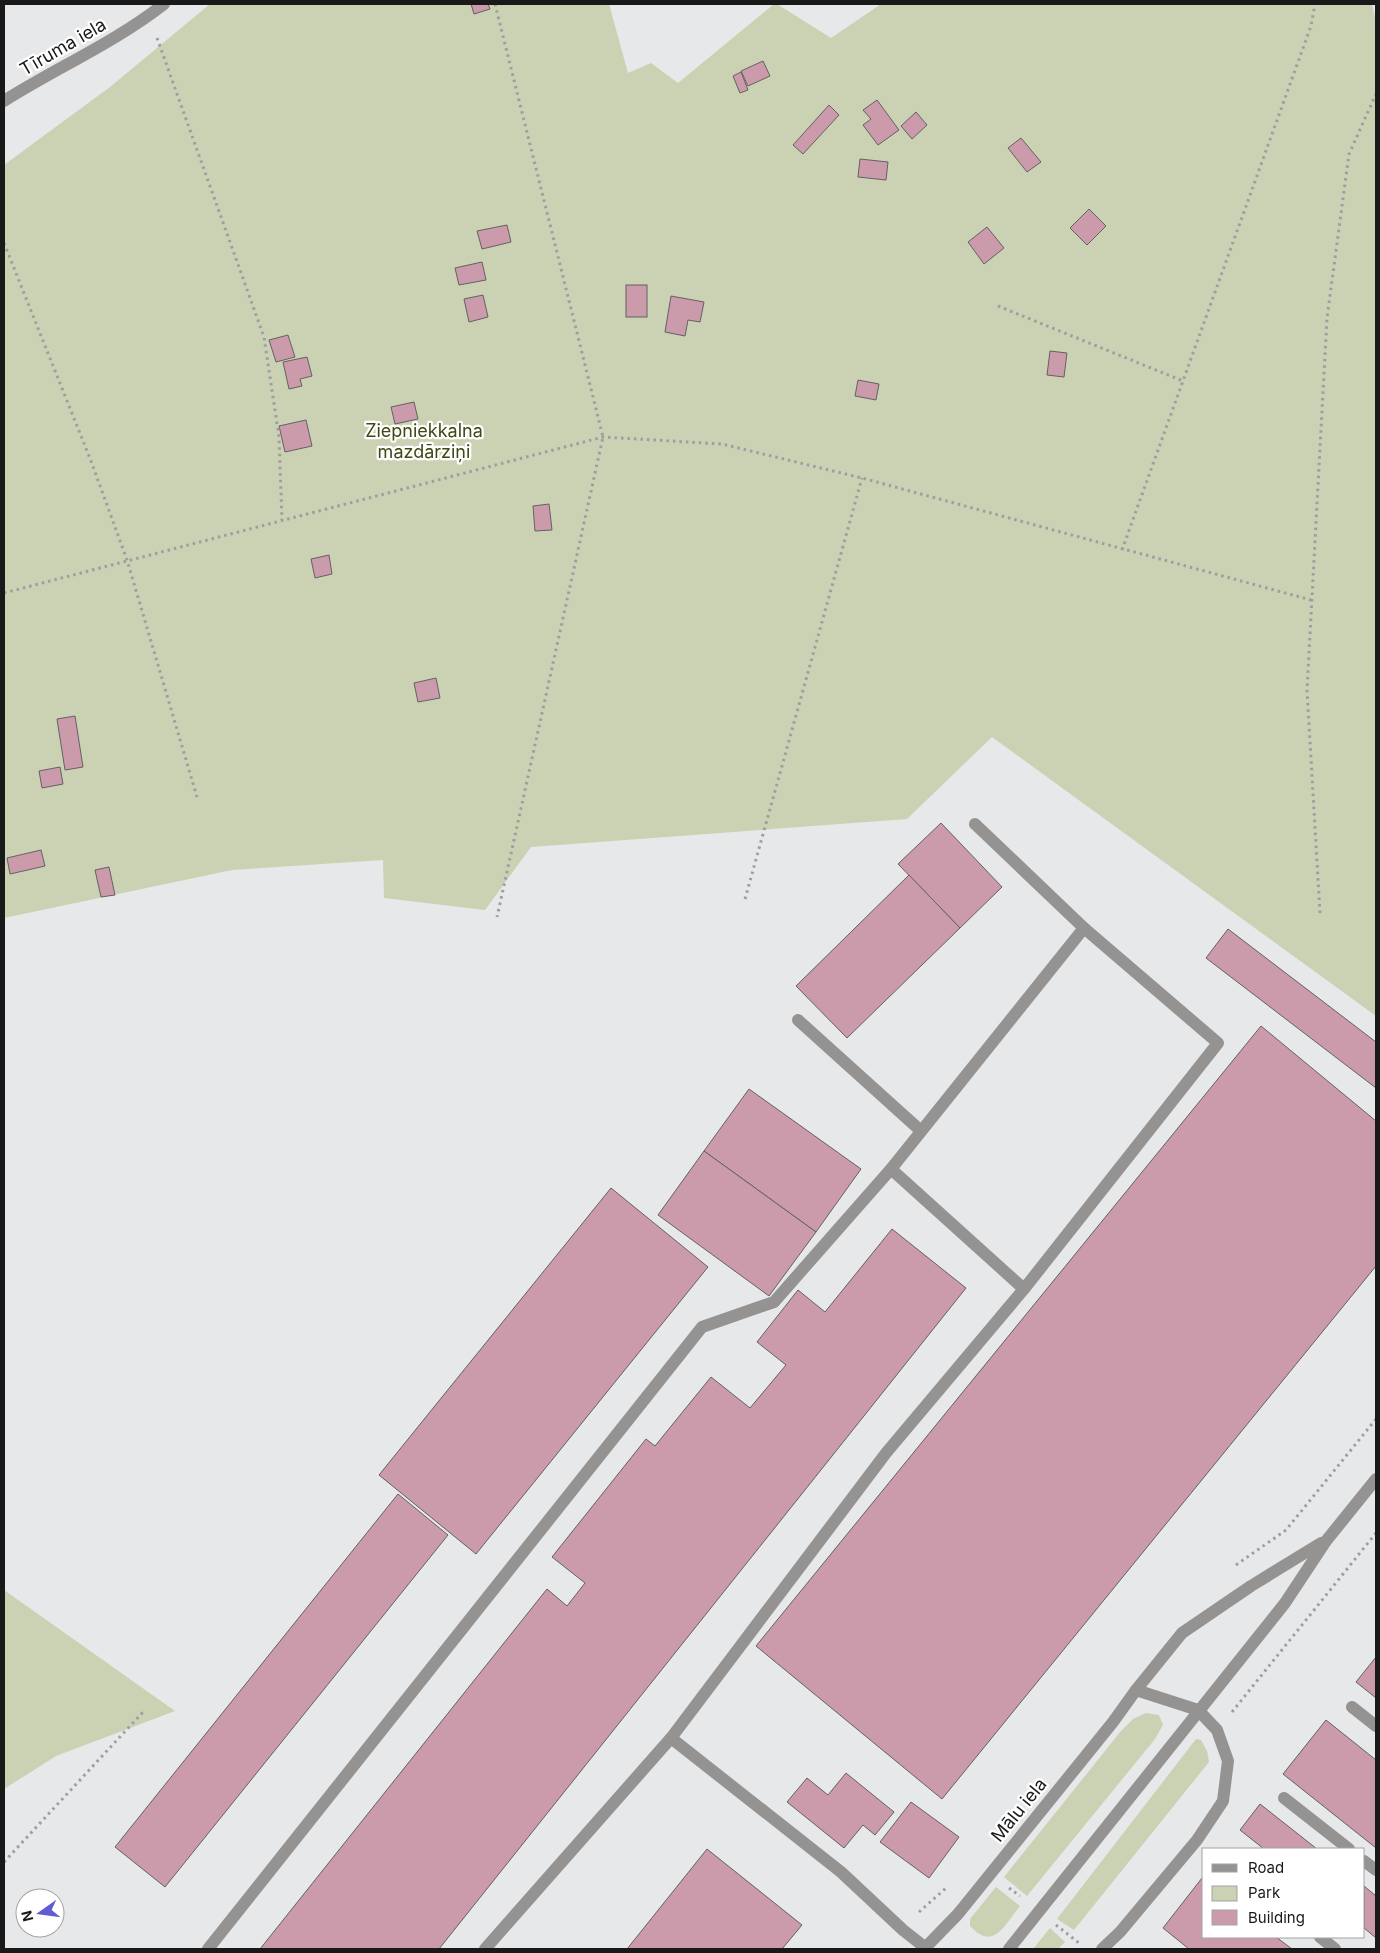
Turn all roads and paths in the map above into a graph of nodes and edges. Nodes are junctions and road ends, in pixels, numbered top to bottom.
1 (164, 4) edge
2 (495, 4) edge
3 (1315, 4) edge
4 (149, 15) junction
5 (1376, 94) edge
6 (4, 100) edge
7 (4, 243) edge
8 (998, 306) dead end
9 (1183, 381) junction
10 (603, 437) junction
11 (862, 478) junction
12 (282, 520) junction
13 (1122, 550) junction
14 (127, 560) junction
15 (4, 593) edge
16 (1311, 600) junction
17 (197, 798) dead end
18 (974, 824) dead end
19 (746, 899) dead end
20 (1320, 913) dead end
21 (497, 917) dead end
22 (1084, 928) junction
23 (798, 1020) dead end
24 (922, 1131) junction
25 (890, 1169) junction
26 (1024, 1289) junction
27 (1376, 1419) edge
28 (1376, 1479) edge
29 (1376, 1533) edge
30 (1326, 1541) junction
31 (1232, 1568) dead end
32 (1136, 1690) junction
33 (1352, 1707) dead end
34 (1198, 1710) junction
35 (144, 1712) dead end
36 (1376, 1726) edge
37 (1217, 1730) junction
38 (670, 1738) junction
39 (1284, 1798) dead end
40 (1348, 1848) edge
41 (4, 1862) edge
42 (1365, 1862) edge
43 (1376, 1870) edge
44 (1321, 1938) edge
45 (208, 1949) edge
46 (485, 1949) edge
47 (926, 1949) edge
48 (1009, 1949) edge
49 (1102, 1949) edge
50 (1335, 1949) edge

1 - 4 street, Tīruma iela
2 - 10 path
3 - 9 path
4 - 6 street, Tīruma iela
4 - 12 path
5 - 16 path
7 - 14 path
8 - 9 path
9 - 13 path
10 - 11 path
10 - 12 path
10 - 21 path
11 - 13 path
11 - 19 path
12 - 14 path
13 - 16 path
14 - 15 path
14 - 17 path
16 - 20 path
18 - 22 street
22 - 24 street
22 - 26 street
23 - 24 street
24 - 25 street
25 - 26 street
25 - 45 street
26 - 38 street
27 - 31 path
28 - 30 street, Mālu iela
29 - 37 path
30 - 32 street, Mālu iela
30 - 34 street, Mālu iela
32 - 34 street
32 - 47 street, Mālu iela
33 - 36 street
34 - 37 street
34 - 48 street, Mālu iela
35 - 41 path
37 - 49 street
38 - 46 street
38 - 47 street
39 - 40 street
42 - 43 street
44 - 50 street

